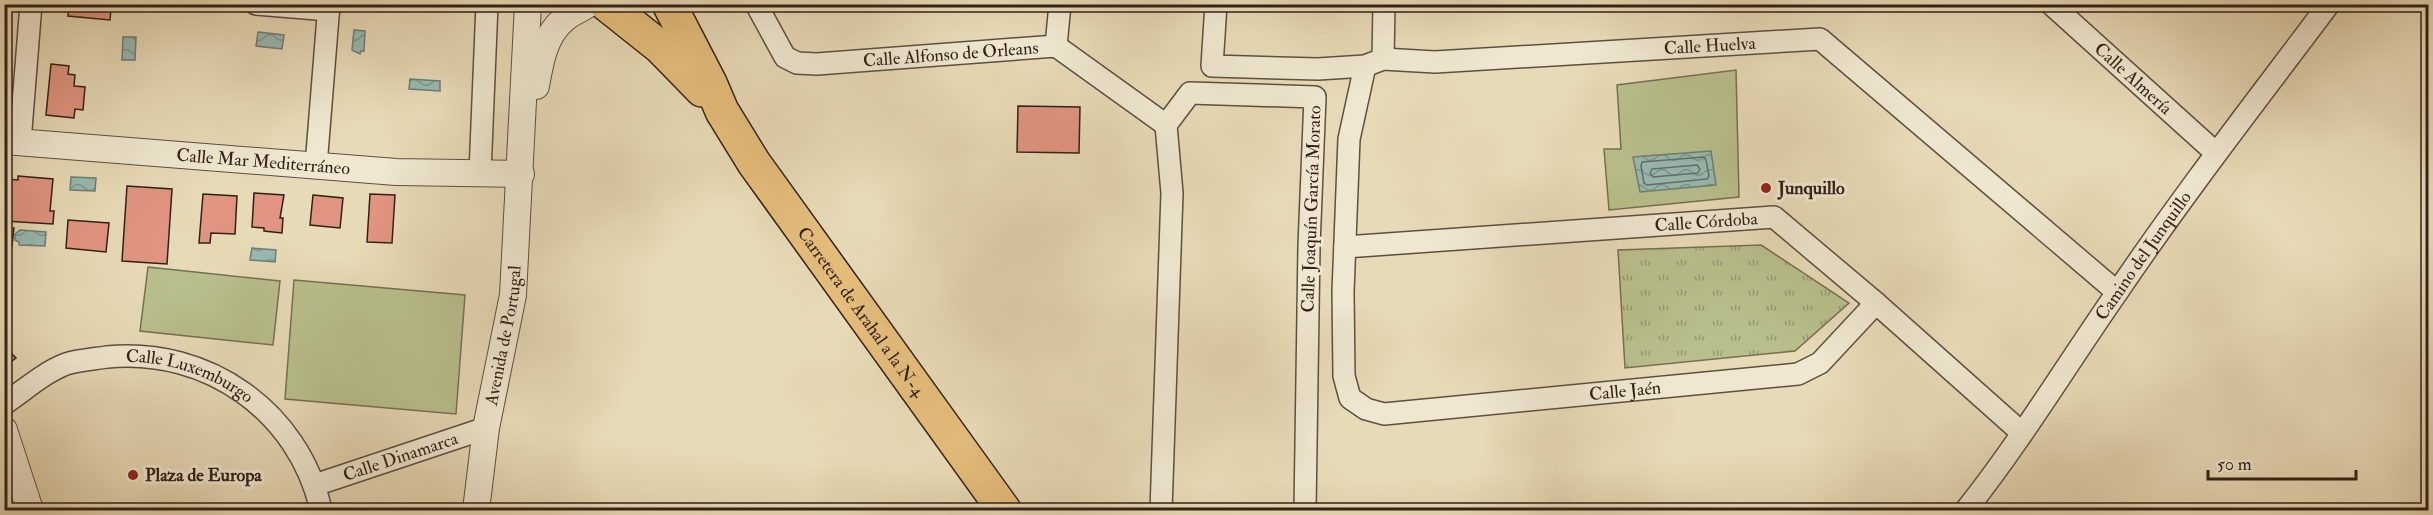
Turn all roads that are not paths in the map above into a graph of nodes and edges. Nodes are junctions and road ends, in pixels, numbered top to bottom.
1 (31, 4) edge
2 (256, 4) edge
3 (487, 4) edge
4 (528, 4) edge
5 (588, 4) edge
6 (606, 4) edge
7 (669, 4) edge
8 (756, 4) edge
9 (1060, 4) edge
10 (1216, 4) edge
11 (1384, 4) edge
12 (2051, 4) edge
13 (2329, 4) edge
14 (329, 7) edge
15 (1056, 46) junction
16 (1374, 62) junction
17 (722, 111) junction
18 (1166, 124) junction
19 (13, 141) edge
20 (2216, 153) junction
21 (316, 166) junction
22 (521, 167) junction
23 (480, 173) junction
24 (1345, 247) junction
25 (2117, 292) junction
26 (1876, 303) junction
27 (4, 404) edge
28 (486, 428) junction
29 (4, 430) edge
30 (2022, 433) junction
31 (315, 484) junction
32 (30, 510) edge
33 (321, 510) edge
34 (476, 510) edge
35 (1004, 510) edge
36 (1161, 510) edge
37 (1305, 510) edge
38 (1966, 510) edge

1 - 19 street
2 - 14 street
3 - 23 street
4 - 22 street, Avenida de Portugal
5 - 22 street, Avenida de Portugal
6 - 17 main road, Carretera de Arahal a la N-4
7 - 17 main road, Carretera de Arahal a la N-4
8 - 15 street, Calle Alfonso de Orleans
9 - 15 street
10 - 16 street, Calle Huelva
11 - 16 street
12 - 20 street, Calle Almería
13 - 20 street, Camino del Junquillo
14 - 21 street
15 - 18 street, Calle Alfonso de Orleans
16 - 24 street
16 - 25 street, Calle Huelva
17 - 35 main road, Carretera de Arahal a la N-4
18 - 36 street
18 - 37 street, Calle Joaquín García Morato
19 - 21 street, Calle Mar Mediterráneo
20 - 25 street, Camino del Junquillo
21 - 23 street, Calle Mar Mediterráneo
22 - 23 street, Calle Mar Mediterráneo
22 - 28 street, Avenida de Portugal
24 - 26 street, Calle Córdoba
24 - 26 street, Calle Jaén
25 - 30 street, Camino del Junquillo
26 - 30 street, Calle Córdoba
27 - 31 street, Calle Luxemburgo
28 - 31 street, Calle Dinamarca
28 - 34 street, Avenida de Portugal
29 - 32 street
30 - 38 street, Camino del Junquillo
31 - 33 street, Calle Luxemburgo

